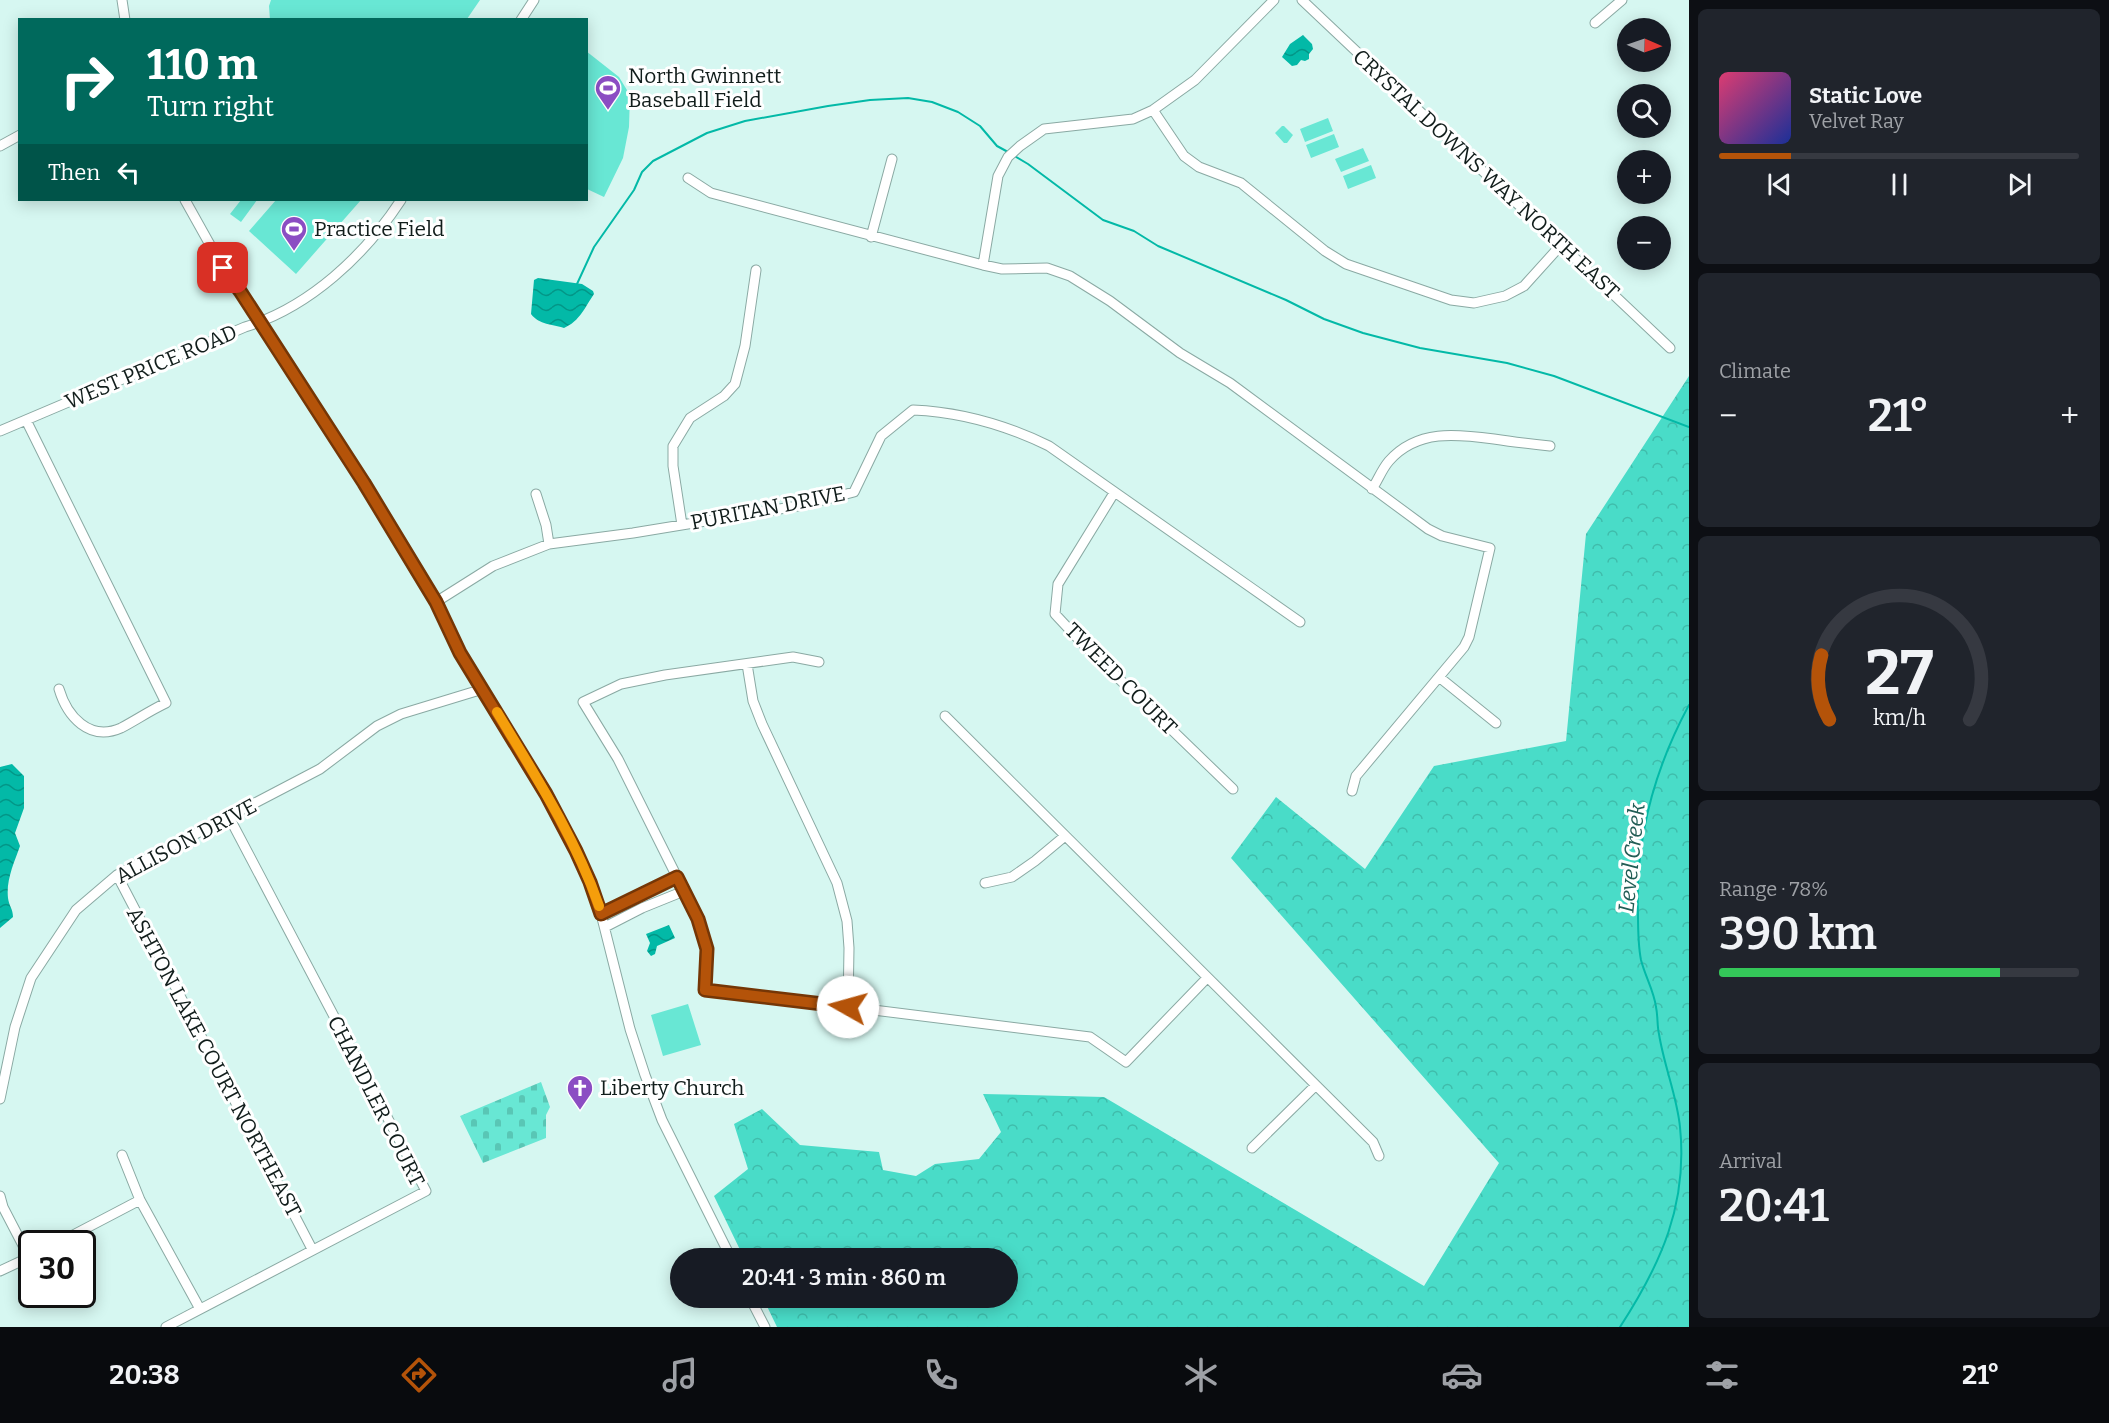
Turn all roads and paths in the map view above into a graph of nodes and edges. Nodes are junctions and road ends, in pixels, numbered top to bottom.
1 (122, 0) edge
2 (534, 0) edge
3 (1274, 0) edge
4 (1302, 0) edge
5 (1622, 0) edge
6 (125, 18) edge
7 (522, 18) edge
8 (1595, 23) dead end
9 (1153, 110) junction
10 (18, 136) edge
11 (0, 146) edge
12 (892, 159) dead end
13 (688, 178) dead end
14 (185, 201) edge
15 (400, 201) edge
16 (871, 237) junction
17 (1561, 245) junction
18 (983, 265) junction
19 (756, 270) dead end
20 (260, 323) junction
21 (1670, 348) dead end
22 (26, 420) junction
23 (0, 431) edge
24 (1550, 446) dead end
25 (1372, 489) junction
26 (1114, 493) junction
27 (536, 494) dead end
28 (682, 525) junction
29 (549, 544) junction
30 (436, 602) junction
31 (1300, 622) dead end
32 (819, 662) dead end
33 (747, 664) junction
34 (1439, 677) junction
35 (59, 689) dead end
36 (483, 689) junction
37 (945, 716) dead end
38 (1496, 723) dead end
39 (1233, 789) dead end
40 (1352, 791) dead end
41 (228, 817) junction
42 (1065, 836) junction
43 (117, 875) junction
44 (677, 877) junction
45 (985, 883) dead end
46 (684, 891) junction
47 (601, 914) junction
48 (605, 927) junction
49 (1207, 978) junction
50 (848, 1007) junction
51 (1315, 1086) junction
52 (0, 1099) edge
53 (1252, 1148) dead end
54 (122, 1155) dead end
55 (1379, 1156) dead end
56 (0, 1196) edge
57 (140, 1200) junction
58 (83, 1230) edge
59 (18, 1235) edge
60 (726, 1248) edge
61 (312, 1249) junction
62 (18, 1263) edge
63 (0, 1271) edge
64 (755, 1308) edge
65 (200, 1309) junction
66 (166, 1327) edge
67 (765, 1327) edge

1 - 6 street
2 - 7 street
3 - 9 street
4 - 17 street, CRYSTAL DOWNS WAY NORTH EAST
5 - 8 street
9 - 17 street
9 - 18 street
10 - 11 street
12 - 16 street
13 - 16 street
14 - 20 street
15 - 20 street, WEST PRICE ROAD
16 - 18 street
17 - 21 street, CRYSTAL DOWNS WAY NORTH EAST
18 - 25 street
19 - 28 street
20 - 22 street, WEST PRICE ROAD
20 - 30 street
22 - 23 street, WEST PRICE ROAD
22 - 35 street
24 - 25 street
25 - 34 street
26 - 28 street, PURITAN DRIVE
26 - 31 street, PURITAN DRIVE
26 - 39 street, TWEED COURT
27 - 29 street
28 - 29 street, PURITAN DRIVE
29 - 30 street, PURITAN DRIVE
30 - 36 street
32 - 33 street
33 - 44 street
33 - 50 street
34 - 38 street
34 - 40 street
36 - 41 street, ALLISON DRIVE
36 - 47 street
37 - 42 street
41 - 43 street, ALLISON DRIVE
41 - 61 street, CHANDLER COURT
42 - 45 street
42 - 49 street
43 - 52 street, ALLISON DRIVE
43 - 61 street, ASHTON LAKE COURT NORTHEAST
44 - 46 street
44 - 47 street
46 - 48 street
46 - 50 street
47 - 48 street
48 - 60 street
49 - 50 street
49 - 51 street
51 - 53 street
51 - 55 street
54 - 57 street
56 - 59 street
57 - 58 street
57 - 65 street
61 - 65 street, CHANDLER COURT
62 - 63 street
64 - 67 street
65 - 66 street, CHANDLER COURT

